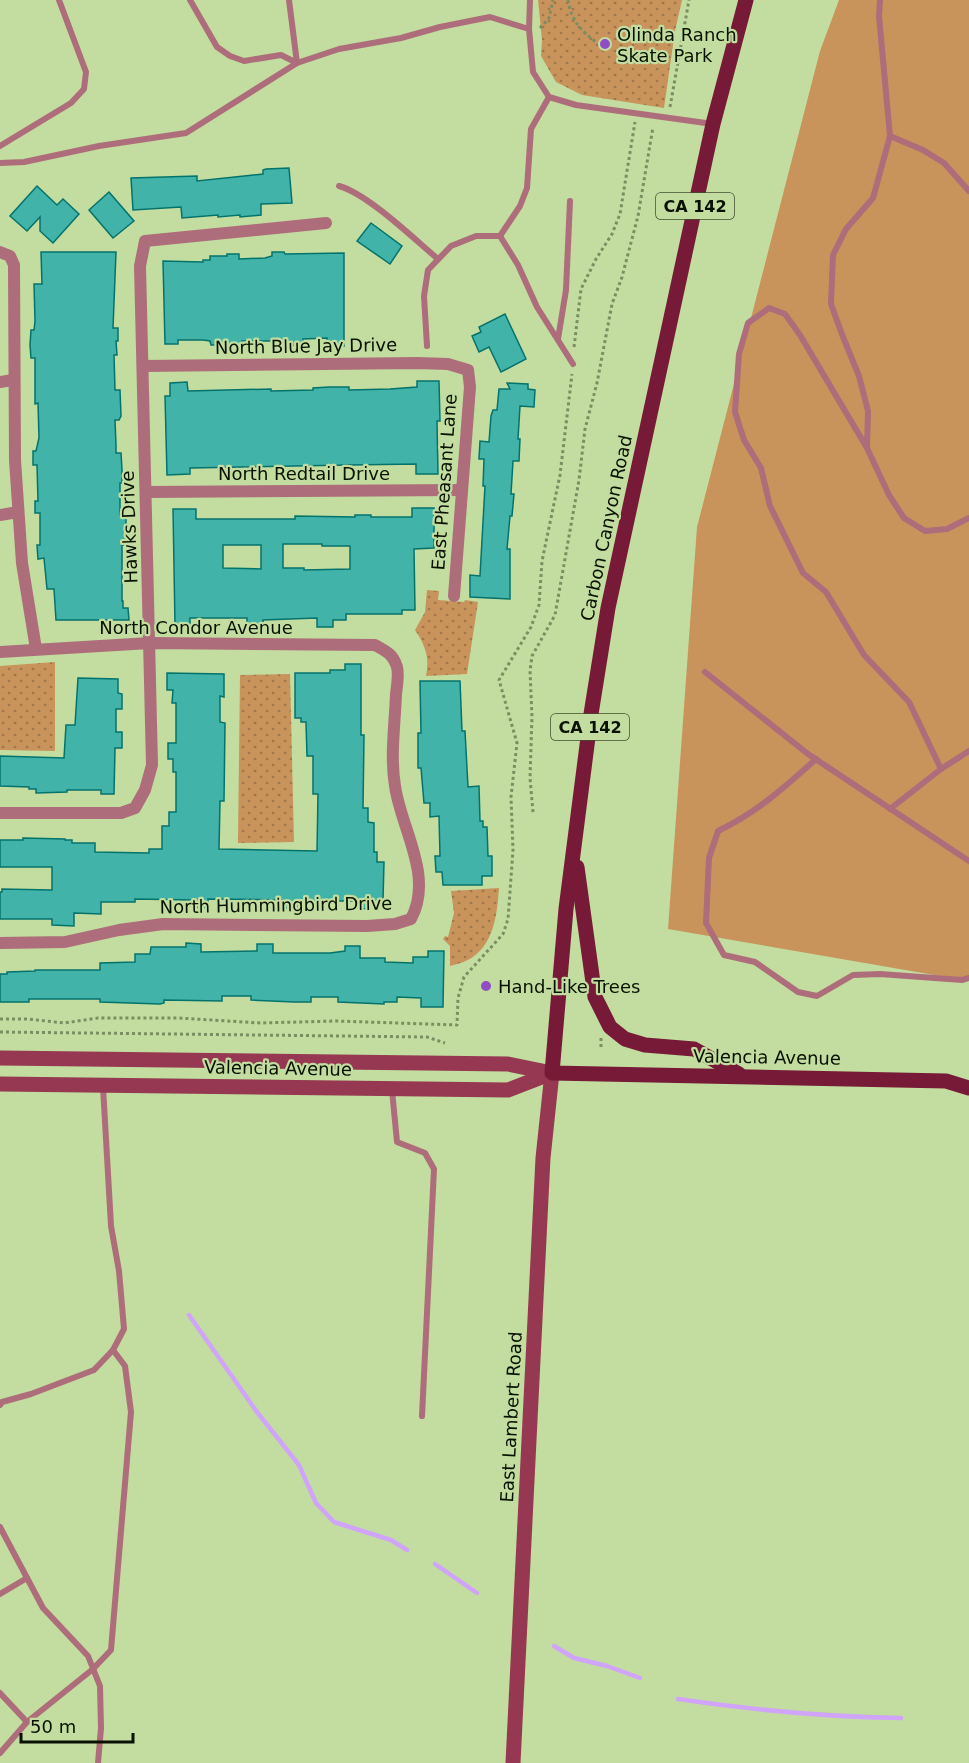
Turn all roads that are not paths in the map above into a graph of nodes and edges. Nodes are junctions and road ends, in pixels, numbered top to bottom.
1 (58, 0) edge
2 (190, 0) edge
3 (289, 0) edge
4 (530, 0) edge
5 (746, 0) edge
6 (880, 0) edge
7 (529, 29) junction
8 (297, 63) junction
9 (549, 97) junction
10 (713, 124) junction
11 (890, 136) junction
12 (0, 146) edge
13 (0, 164) edge
14 (339, 186) dead end
15 (969, 191) edge
16 (570, 201) dead end
17 (326, 223) dead end
18 (500, 236) junction
19 (5, 254) edge
20 (438, 259) junction
21 (558, 340) junction
22 (427, 346) dead end
23 (573, 364) road end
24 (143, 366) junction
25 (468, 370) joint
26 (13, 380) junction
27 (0, 381) edge
28 (867, 448) junction
29 (462, 490) junction
30 (147, 492) junction
31 (18, 512) junction
32 (0, 515) edge
33 (969, 518) edge
34 (454, 597) dead end
35 (150, 643) junction
36 (36, 649) junction
37 (0, 652) edge
38 (705, 672) dead end
39 (969, 752) edge
40 (816, 759) junction
41 (941, 769) junction
42 (890, 809) junction
43 (0, 813) edge
44 (574, 846) junction
45 (969, 861) edge
46 (411, 919) joint
47 (0, 943) edge
48 (969, 978) edge
49 (0, 1058) edge
50 (552, 1073) junction
51 (742, 1076) junction
52 (969, 1076) edge
53 (946, 1081) junction
54 (0, 1084) edge
55 (103, 1085) junction
56 (969, 1088) edge
57 (392, 1089) junction
58 (112, 1350) junction
59 (1, 1402) edge
60 (422, 1416) dead end
61 (0, 1527) edge
62 (27, 1578) junction
63 (0, 1594) edge
64 (93, 1669) junction
65 (0, 1694) edge
66 (27, 1722) junction
67 (0, 1753) edge
68 (98, 1763) edge
69 (513, 1763) edge

1 - 12 lane
2 - 8 lane
3 - 8 lane
4 - 7 lane
5 - 10 main road, Carbon Canyon Road / CA 142
6 - 11 lane
7 - 8 lane
7 - 9 lane
8 - 13 lane
9 - 10 lane
9 - 18 lane
10 - 44 main road, Carbon Canyon Road / CA 142
11 - 15 lane
11 - 28 lane
14 - 20 lane
16 - 21 lane
17 - 24 street, Hawks Drive
18 - 20 lane
18 - 21 lane
19 - 26 street
20 - 22 lane
21 - 23 lane
24 - 25 street, North Blue Jay Drive
24 - 30 street, Hawks Drive
25 - 29 street, East Pheasant Lane
26 - 27 street
26 - 31 street
28 - 33 lane
28 - 41 lane
29 - 30 street, North Redtail Drive
29 - 34 street, East Pheasant Lane
30 - 35 street, Hawks Drive
31 - 32 street
31 - 36 street
35 - 36 street, North Condor Avenue
35 - 43 street, Hawks Drive
35 - 46 street, North Condor Avenue
36 - 37 street, North Condor Avenue
38 - 40 lane
39 - 41 lane
40 - 42 lane
40 - 48 lane
41 - 42 lane
42 - 45 lane
44 - 50 main road, Carbon Canyon Road / CA 142
44 - 51 main road, CA 142
46 - 47 street, North Hummingbird Drive
49 - 50 street, Valencia Avenue
50 - 51 main road, Valencia Avenue / CA 142
50 - 57 street, Valencia Avenue
50 - 69 street, East Lambert Road
51 - 53 main road, Valencia Avenue / CA 142
52 - 53 main road, Valencia Avenue / CA 142
53 - 56 main road, Valencia Avenue / CA 142
54 - 55 street, Valencia Avenue
55 - 57 street, Valencia Avenue
55 - 58 lane
57 - 60 lane
58 - 59 lane
58 - 64 lane
61 - 62 lane
62 - 63 lane
62 - 64 lane
64 - 66 lane
64 - 68 lane
65 - 66 lane
66 - 67 lane

